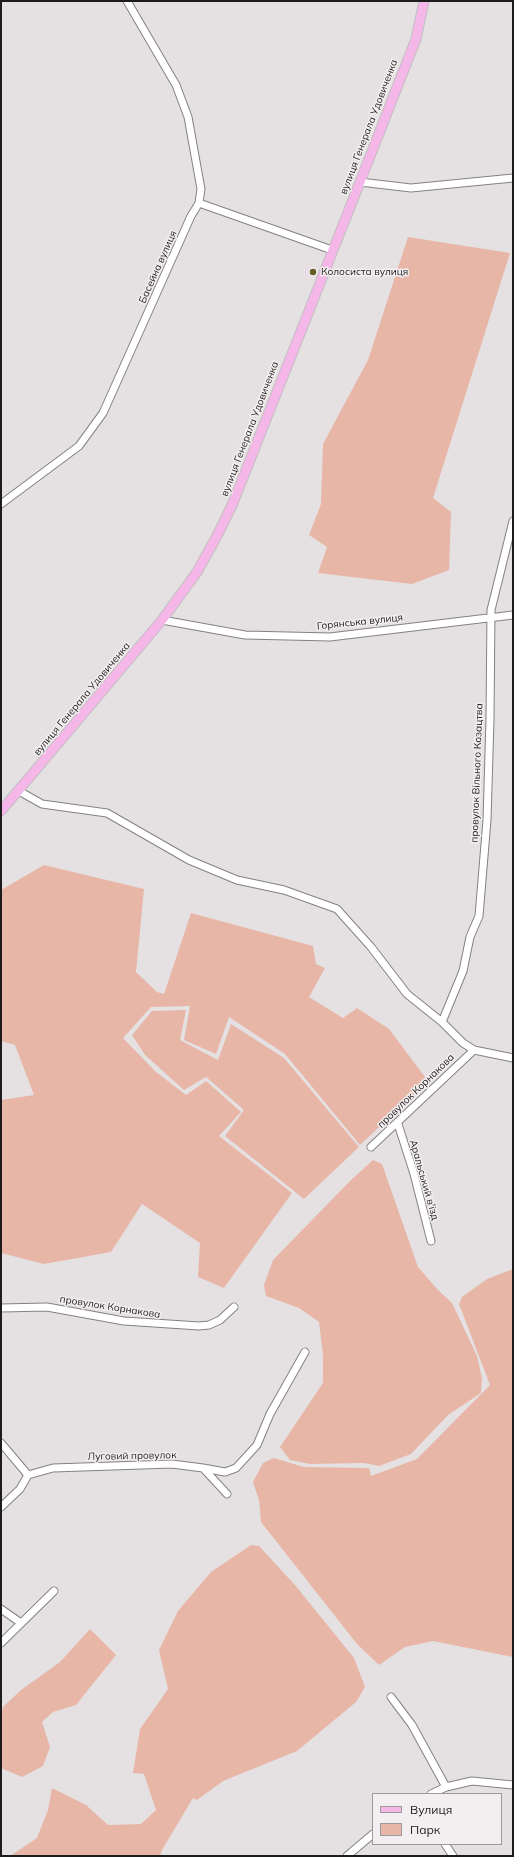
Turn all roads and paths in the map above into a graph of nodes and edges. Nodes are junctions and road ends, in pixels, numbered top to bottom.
1 (127, 1) edge
2 (424, 1) edge
3 (513, 178) edge
4 (360, 182) junction
5 (199, 202) junction
6 (332, 250) junction
7 (1, 504) edge
8 (513, 521) edge
9 (513, 615) edge
10 (491, 617) junction
11 (162, 620) junction
12 (19, 791) junction
13 (1, 811) edge
14 (442, 1022) junction
15 (474, 1050) junction
16 (513, 1058) edge
17 (398, 1124) junction
18 (371, 1146) dead end
19 (431, 1241) dead end
20 (234, 1307) dead end
21 (1, 1308) edge
22 (305, 1352) dead end
23 (1, 1443) edge
24 (203, 1468) junction
25 (28, 1474) junction
26 (227, 1494) dead end
27 (1, 1507) edge
28 (54, 1591) dead end
29 (1, 1609) edge
30 (21, 1623) junction
31 (1, 1643) edge
32 (391, 1697) dead end
33 (513, 1785) edge
34 (446, 1787) junction
35 (433, 1793) edge
36 (372, 1835) edge
37 (446, 1845) edge
38 (347, 1856) edge
39 (453, 1856) edge

1 - 5 street, Басейна вулиця
2 - 4 main road, вулиця Генерала Удовиченка
3 - 4 street
4 - 6 main road, вулиця Генерала Удовиченка
5 - 6 street
5 - 7 street, Басейна вулиця
6 - 11 main road, вулиця Генерала Удовиченка
8 - 10 street, провулок Вільного Козацтва
9 - 10 street, Горянська вулиця
10 - 11 street, Горянська вулиця
10 - 14 street, провулок Вільного Козацтва
11 - 12 main road, вулиця Генерала Удовиченка
12 - 13 main road, вулиця Генерала Удовиченка
12 - 14 street
14 - 15 street
15 - 16 street
15 - 17 street, провулок Корнакова
17 - 18 street, провулок Корнакова
17 - 19 street, Аральський в'їзд
20 - 21 street, провулок Корнакова
22 - 24 street, Луговий провулок
23 - 25 street
24 - 25 street, Луговий провулок
24 - 26 street
25 - 27 street
28 - 30 street
29 - 30 street
30 - 31 street
32 - 34 street
33 - 34 street
34 - 35 street
36 - 38 street
37 - 39 street

